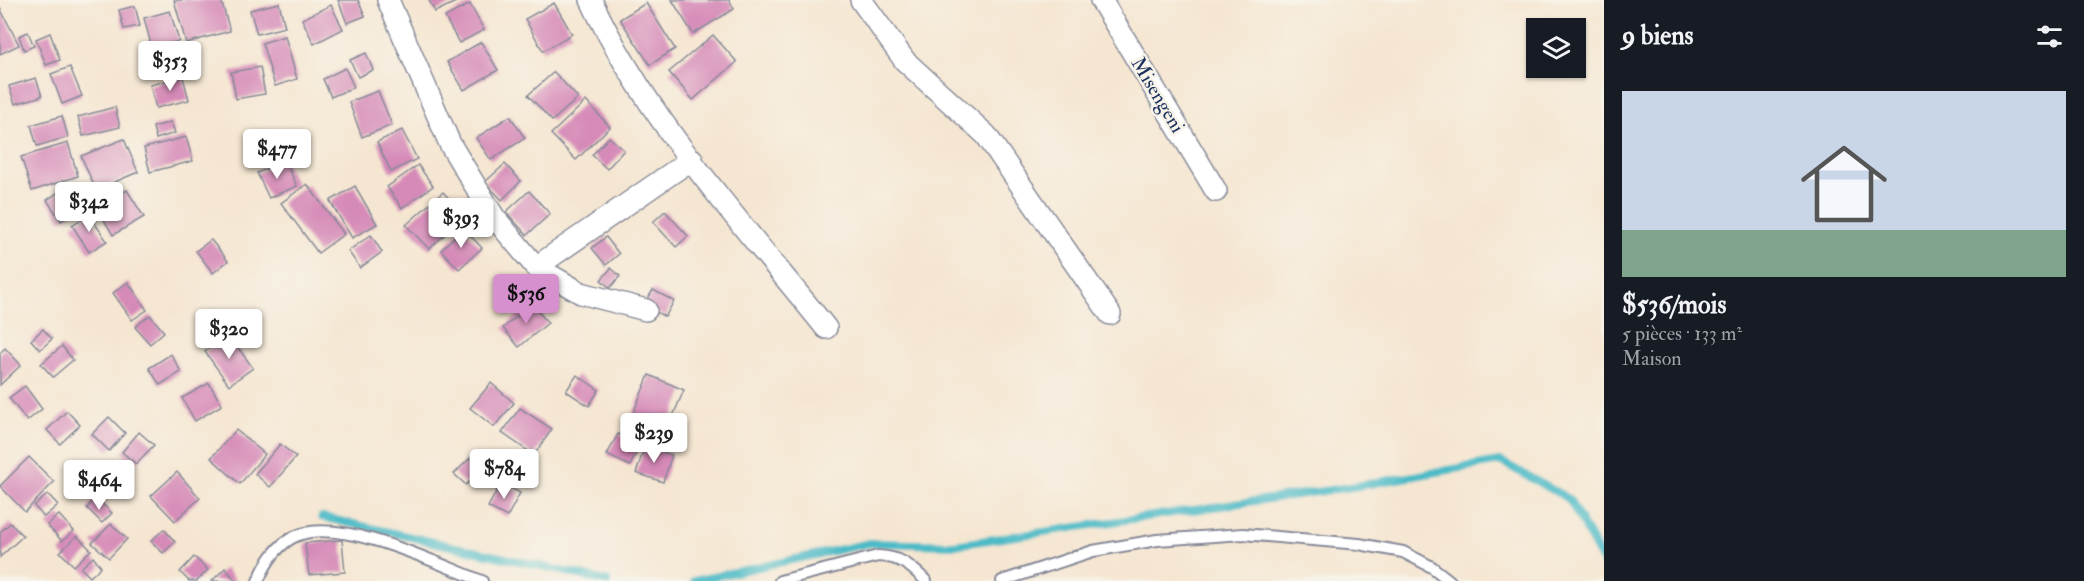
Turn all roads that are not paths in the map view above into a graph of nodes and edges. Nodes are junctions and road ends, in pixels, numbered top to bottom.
1 (388, 0) edge
2 (591, 0) edge
3 (861, 0) edge
4 (1101, 0) edge
5 (692, 159) junction
6 (1216, 191) dead end
7 (536, 267) junction
8 (646, 310) dead end
9 (1110, 314) dead end
10 (826, 328) dead end
11 (258, 581) edge
12 (482, 581) edge
13 (780, 581) edge
14 (926, 581) edge
15 (1002, 581) edge
16 (1450, 581) edge

1 - 7 street
2 - 5 street
3 - 9 street
4 - 6 street, Misengeni
5 - 7 street
5 - 10 street
7 - 8 street
11 - 12 lane
13 - 14 lane
15 - 16 lane

